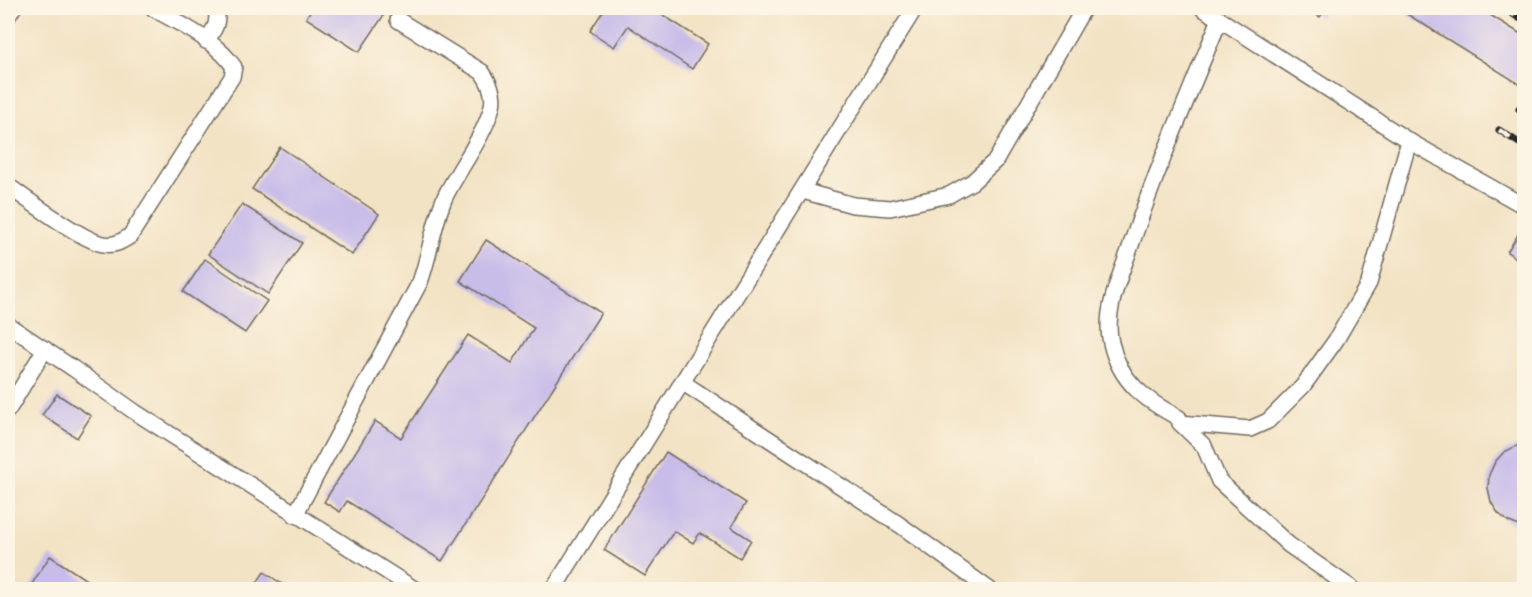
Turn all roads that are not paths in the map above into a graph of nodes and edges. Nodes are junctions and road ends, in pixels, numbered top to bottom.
1 (13, 8) edge
2 (153, 8) edge
3 (216, 8) edge
4 (915, 8) edge
5 (1084, 8) edge
6 (1202, 8) edge
7 (8, 16) edge
8 (1220, 19) junction
9 (398, 20) dead end
10 (206, 41) junction
11 (1409, 141) junction
12 (8, 186) edge
13 (803, 191) junction
14 (1524, 206) edge
15 (8, 325) edge
16 (45, 349) junction
17 (682, 382) junction
18 (8, 410) edge
19 (1180, 423) junction
20 (295, 515) junction
21 (416, 590) edge
22 (553, 590) edge
23 (990, 590) edge
24 (1354, 590) edge

1 - 7 lane
2 - 10 lane
3 - 10 lane
4 - 13 lane
5 - 13 lane
6 - 8 lane
8 - 11 lane
8 - 19 lane
9 - 20 lane
10 - 12 lane
11 - 14 lane
11 - 19 lane
13 - 17 lane
15 - 16 lane
16 - 18 lane
16 - 20 lane
17 - 22 lane
17 - 23 lane
19 - 24 lane
20 - 21 lane

